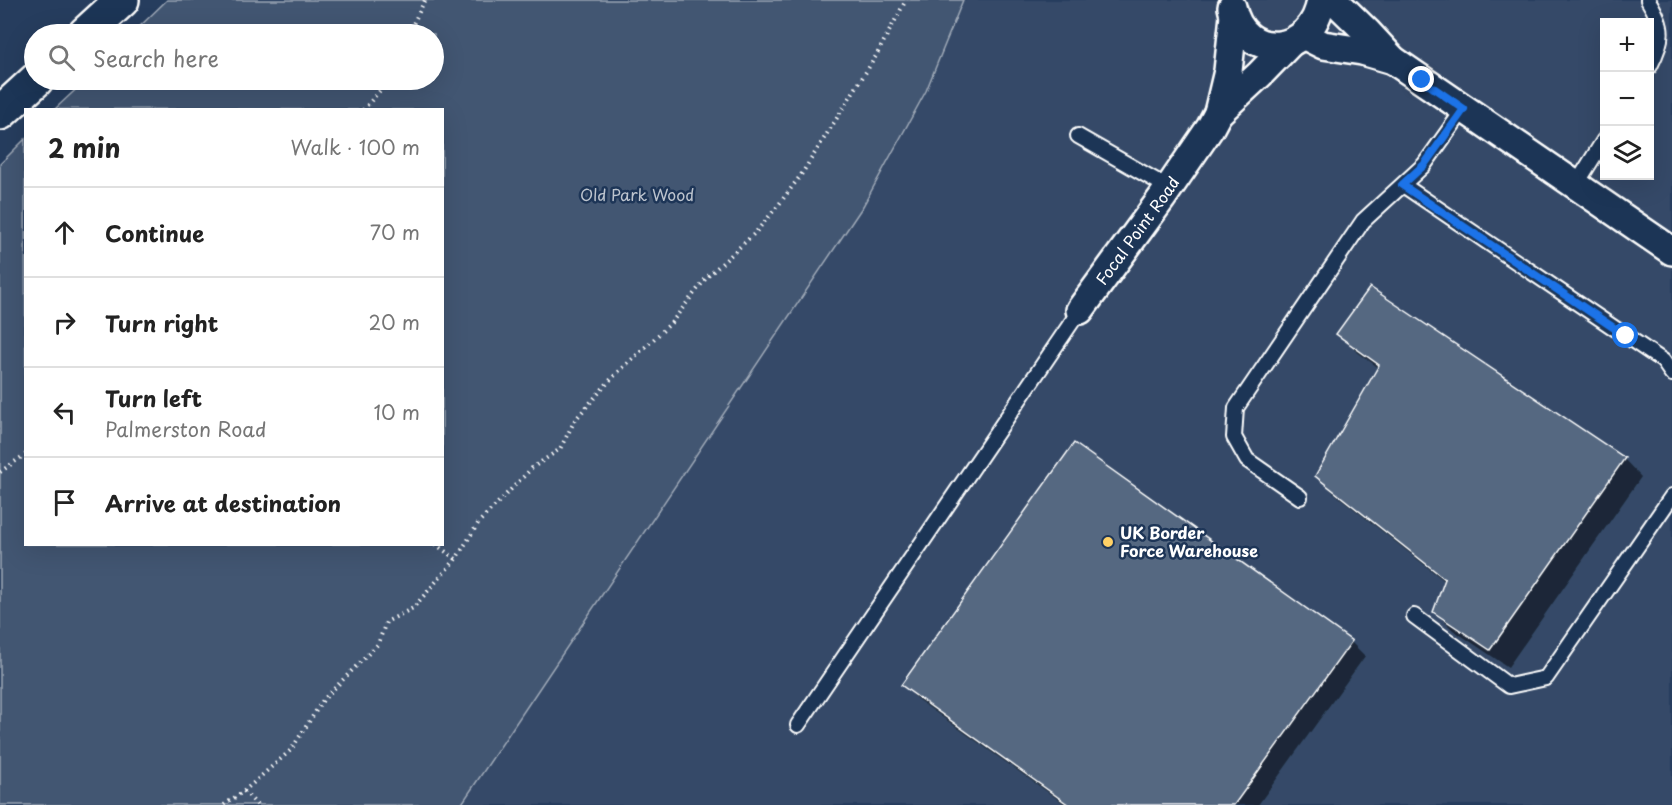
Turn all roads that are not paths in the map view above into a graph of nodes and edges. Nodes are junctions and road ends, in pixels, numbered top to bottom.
1 (122, 0) edge
2 (1321, 0) edge
3 (1334, 0) edge
4 (1648, 0) edge
5 (1232, 8) edge
6 (96, 24) edge
7 (1296, 39) junction
8 (1654, 58) edge
9 (1393, 60) junction
10 (25, 90) edge
11 (1464, 109) junction
12 (0, 113) edge
13 (1218, 113) junction
14 (1078, 136) dead end
15 (1600, 148) edge
16 (1402, 185) junction
17 (1576, 185) junction
18 (1169, 188) junction
19 (1672, 251) edge
20 (1080, 310) joint
21 (1672, 374) edge
22 (1672, 496) edge
23 (1300, 497) dead end
24 (1414, 616) dead end
25 (798, 725) dead end

1 - 6 main road
2 - 7 street
3 - 9 street
4 - 8 lane
5 - 7 street
5 - 13 street
7 - 9 street
7 - 13 street
9 - 11 street
10 - 12 main road
11 - 16 lane
11 - 17 street
13 - 18 street, Focal Point Road
14 - 18 lane
15 - 17 lane
16 - 21 lane
16 - 23 lane
17 - 19 street
18 - 20 street, Focal Point Road
20 - 25 lane
22 - 24 lane

